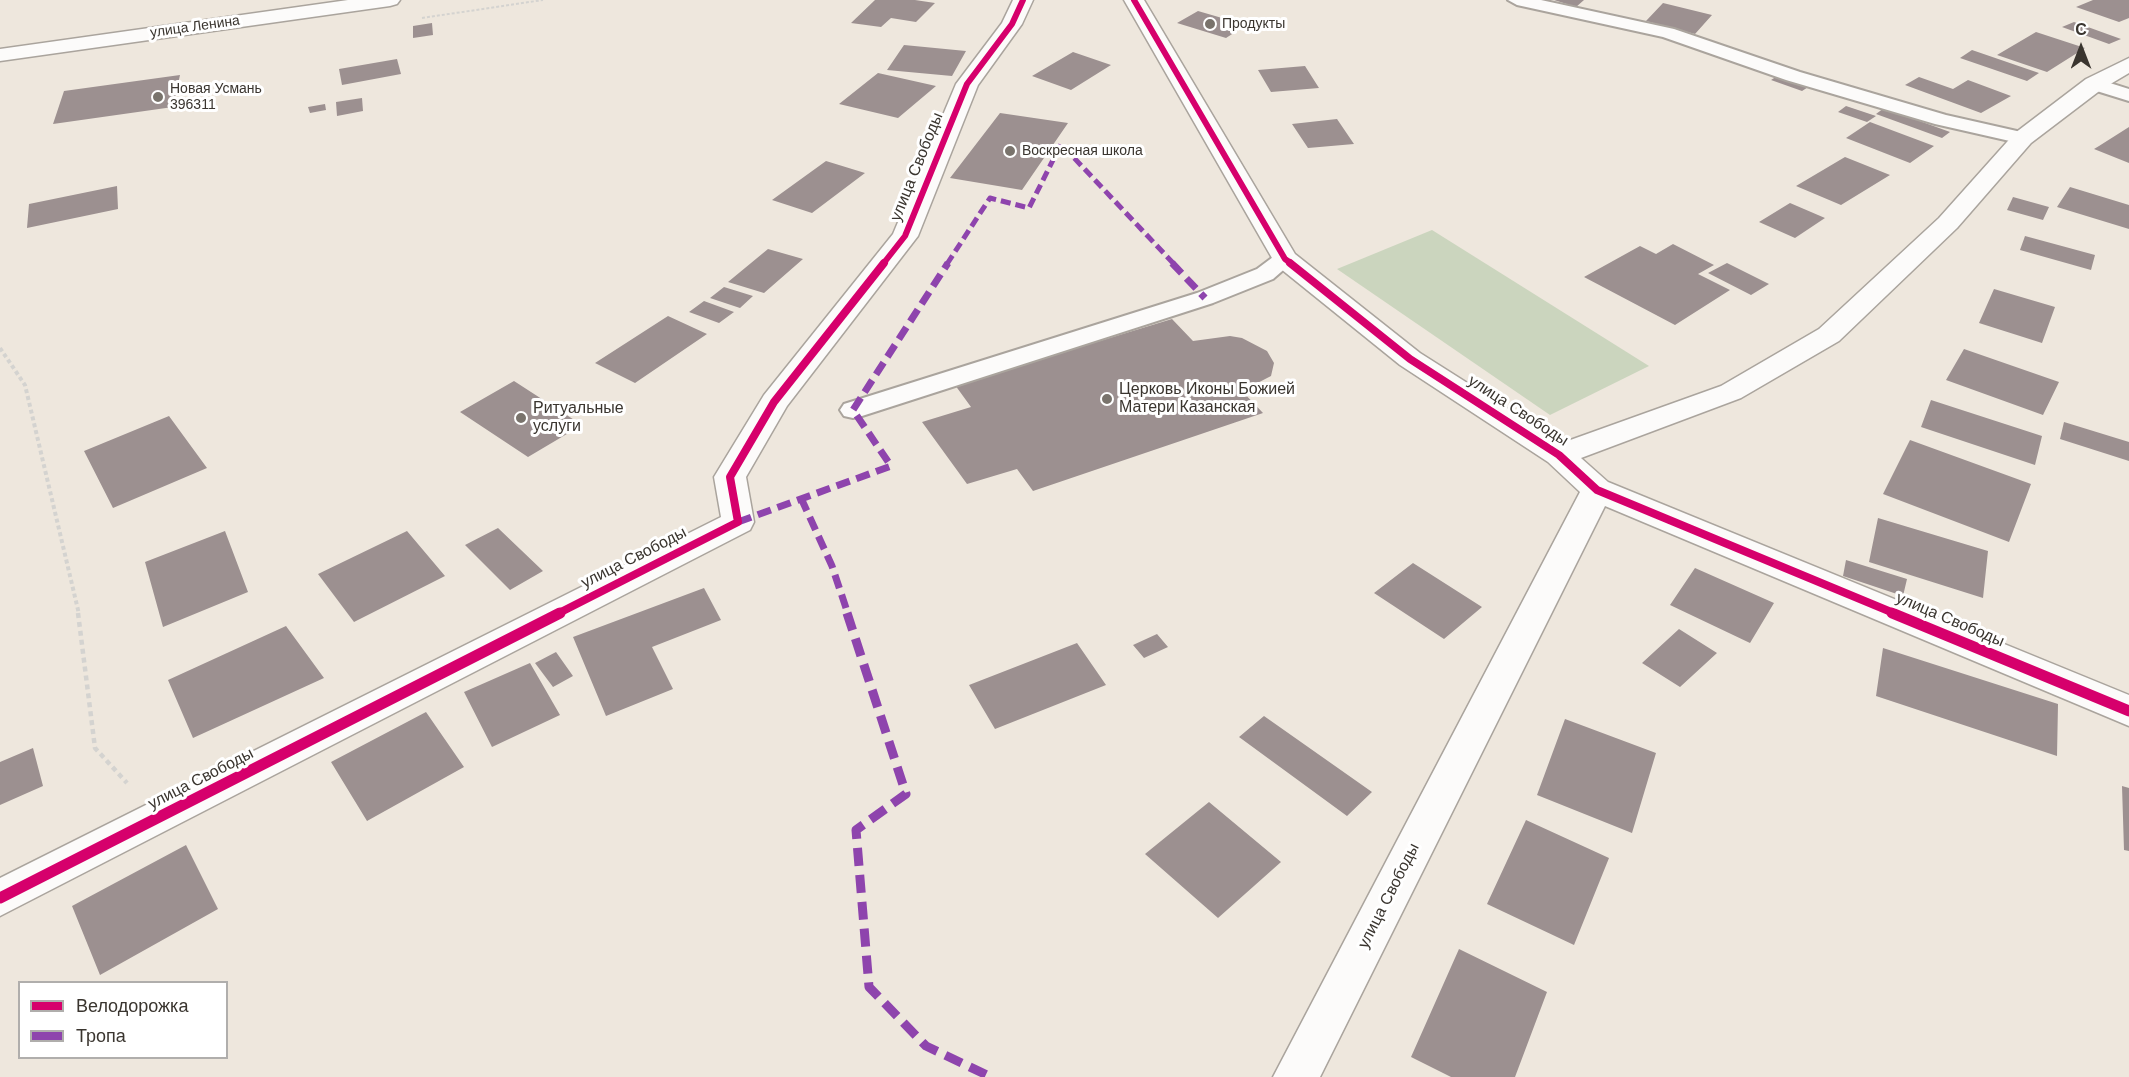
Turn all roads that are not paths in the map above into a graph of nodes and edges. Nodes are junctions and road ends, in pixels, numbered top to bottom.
1 (390, 0) edge
2 (1023, 0) edge
3 (1134, 0) edge
4 (1517, 0) edge
5 (0, 55) edge
6 (2129, 64) edge
7 (2094, 84) junction
8 (2129, 95) edge
9 (2023, 138) junction
10 (1285, 259) junction
11 (853, 410) dead end
12 (1559, 455) junction
13 (1597, 490) junction
14 (2129, 711) edge
15 (0, 898) edge
16 (1296, 1077) edge

1 - 5 street, улица Ленина
2 - 15 street, улица Свободы
3 - 10 street, улица Свободы
4 - 9 lane
6 - 7 street, улица Свободы
7 - 8 lane
7 - 9 street, улица Свободы
9 - 12 street, улица Свободы
10 - 11 lane
10 - 12 street, улица Свободы
12 - 13 street, улица Свободы
13 - 14 street, улица Свободы
13 - 16 street, улица Свободы

